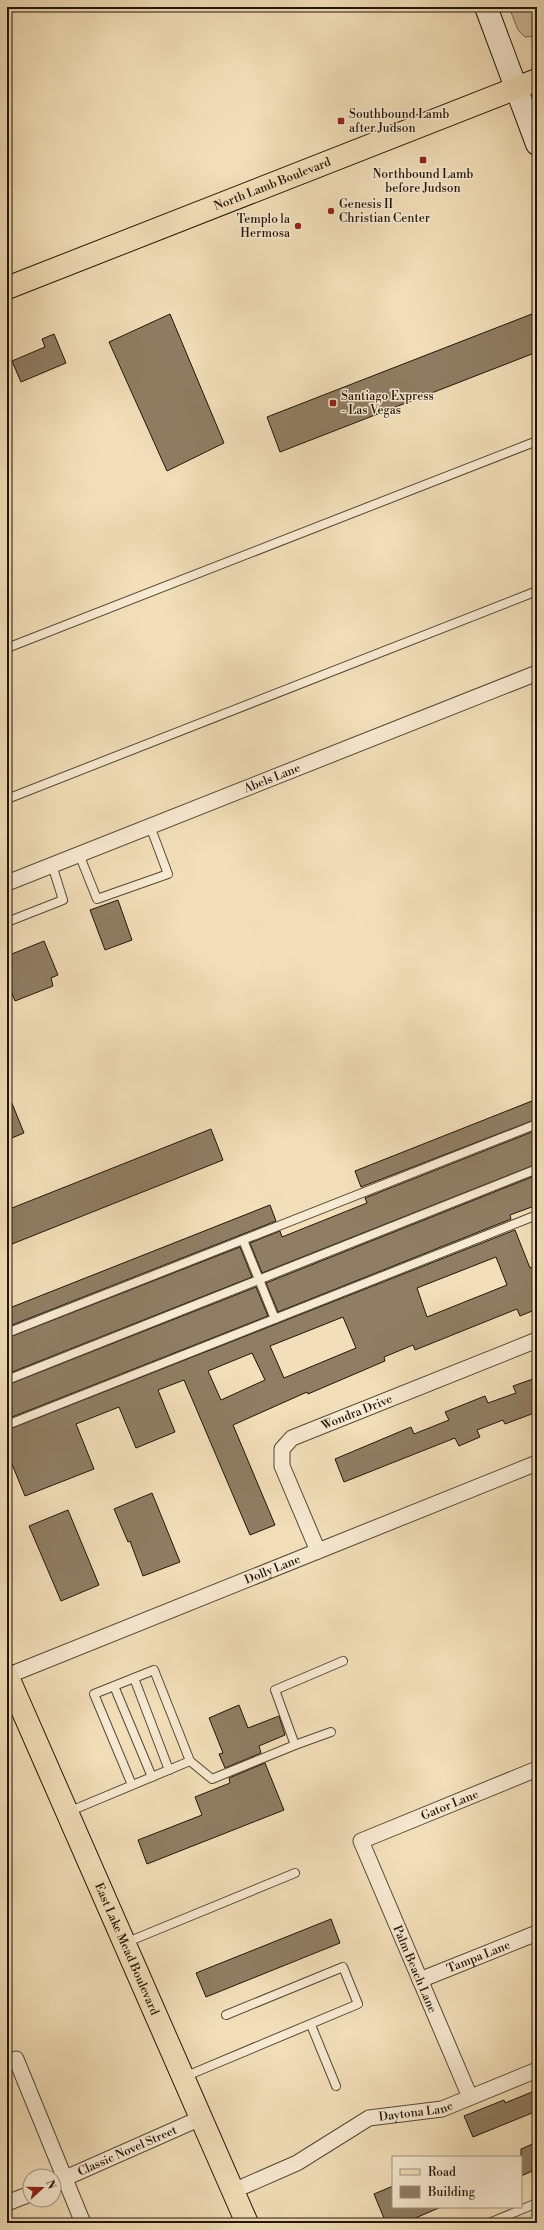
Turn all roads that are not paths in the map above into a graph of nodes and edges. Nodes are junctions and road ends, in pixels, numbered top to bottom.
1 (486, 7) edge
2 (537, 80) edge
3 (516, 88) junction
4 (537, 144) edge
5 (7, 288) edge
6 (537, 441) edge
7 (537, 591) edge
8 (7, 648) edge
9 (537, 673) edge
10 (7, 799) edge
11 (150, 826) junction
12 (79, 854) junction
13 (52, 865) junction
14 (7, 883) edge
15 (7, 922) edge
16 (537, 1124) edge
17 (537, 1169) edge
18 (537, 1214) edge
19 (243, 1240) junction
20 (260, 1280) junction
21 (275, 1319) junction
22 (7, 1333) edge
23 (537, 1340) edge
24 (7, 1380) edge
25 (7, 1425) edge
26 (537, 1463) edge
27 (318, 1551) junction
28 (343, 1661) dead end
29 (7, 1675) edge
30 (134, 1678) junction
31 (114, 1686) junction
32 (331, 1732) dead end
33 (295, 1745) junction
34 (190, 1761) junction
35 (537, 1769) edge
36 (169, 1770) junction
37 (152, 1777) junction
38 (132, 1785) junction
39 (67, 1812) junction
40 (361, 1841) joint
41 (295, 1873) dead end
42 (537, 1933) edge
43 (124, 1943) junction
44 (420, 1980) junction
45 (226, 2015) dead end
46 (311, 2025) junction
47 (16, 2059) dead end
48 (537, 2070) edge
49 (183, 2077) junction
50 (336, 2086) dead end
51 (470, 2097) junction
52 (201, 2118) junction
53 (54, 2168) edge
54 (62, 2180) edge
55 (62, 2186) edge
56 (233, 2191) junction
57 (22, 2197) edge
58 (7, 2203) edge
59 (537, 2203) edge
60 (83, 2223) edge
61 (247, 2223) edge
62 (489, 2223) edge

1 - 3 street
2 - 3 main road, North Lamb Boulevard
3 - 4 street
3 - 5 main road, North Lamb Boulevard
6 - 8 lane
7 - 10 lane
9 - 11 street, Abels Lane
11 - 12 street, Abels Lane
11 - 12 lane
12 - 13 street, Abels Lane
13 - 14 street, Abels Lane
13 - 15 lane
16 - 19 lane
17 - 20 lane
18 - 21 lane
19 - 20 lane
19 - 22 lane
20 - 21 lane
20 - 24 lane
21 - 25 lane
23 - 27 street, Wondra Drive
26 - 27 street, Dolly Lane
27 - 29 street, Dolly Lane
28 - 33 lane
29 - 39 main road, East Lake Mead Boulevard
30 - 31 lane
30 - 34 lane
30 - 36 lane
31 - 37 lane
31 - 38 lane
32 - 33 lane
33 - 34 lane
34 - 36 lane
35 - 40 street, Gator Lane
36 - 37 lane
37 - 38 lane
38 - 39 lane
39 - 43 main road, East Lake Mead Boulevard
40 - 44 street, Palm Beach Lane
41 - 43 lane
42 - 44 street, Tampa Lane
43 - 49 main road, East Lake Mead Boulevard
44 - 51 street, Palm Beach Lane
45 - 46 lane
46 - 49 lane
46 - 50 lane
47 - 53 street
48 - 51 street, Daytona Lane
49 - 52 main road, East Lake Mead Boulevard
51 - 56 street, Daytona Lane
52 - 54 street, Classic Novel Street
52 - 56 main road, East Lake Mead Boulevard
55 - 60 street
56 - 61 main road, East Lake Mead Boulevard
57 - 58 street
59 - 62 lane

